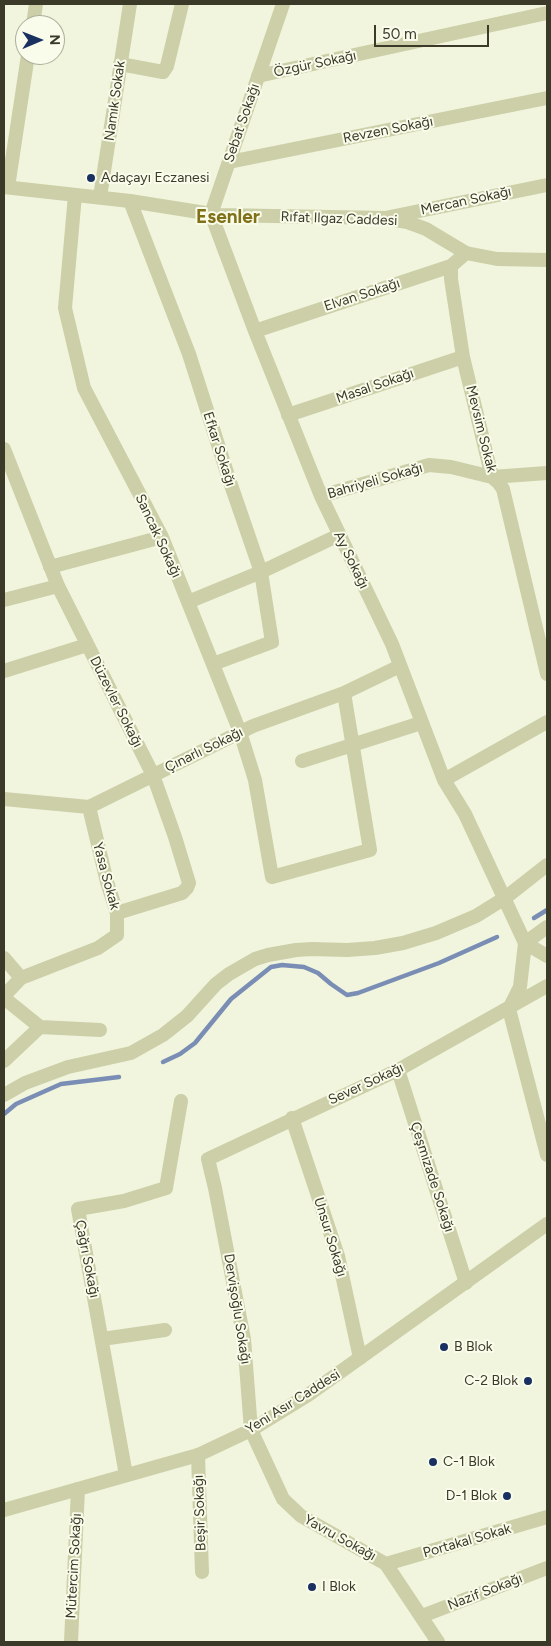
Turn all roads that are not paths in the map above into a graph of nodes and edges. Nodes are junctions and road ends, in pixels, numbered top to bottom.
1 (130, 4) edge
2 (182, 4) edge
3 (282, 4) edge
4 (547, 13) edge
5 (120, 64) junction
6 (26, 65) edge
7 (258, 76) junction
8 (547, 98) edge
9 (229, 162) junction
10 (547, 184) edge
11 (6, 187) edge
12 (75, 195) junction
13 (100, 197) junction
14 (130, 201) junction
15 (211, 214) junction
16 (385, 218) junction
17 (466, 253) junction
18 (547, 260) edge
19 (451, 266) junction
20 (255, 331) junction
21 (463, 357) junction
22 (288, 416) junction
23 (4, 449) edge
24 (547, 473) edge
25 (492, 477) junction
26 (321, 496) junction
27 (338, 535) junction
28 (162, 537) junction
29 (50, 567) junction
30 (261, 572) junction
31 (58, 586) junction
32 (4, 600) edge
33 (188, 602) junction
34 (87, 645) junction
35 (213, 664) junction
36 (400, 666) junction
37 (4, 671) edge
38 (547, 674) edge
39 (344, 693) junction
40 (547, 722) edge
41 (421, 723) junction
42 (240, 732) junction
43 (354, 745) junction
44 (302, 761) dead end
45 (153, 775) junction
46 (444, 780) junction
47 (4, 799) edge
48 (89, 807) junction
49 (547, 865) edge
50 (505, 898) junction
51 (117, 913) junction
52 (547, 928) edge
53 (525, 942) junction
54 (547, 956) edge
55 (4, 958) edge
56 (21, 978) junction
57 (547, 986) edge
58 (4, 996) edge
59 (509, 1009) junction
60 (40, 1027) junction
61 (100, 1030) dead end
62 (4, 1061) edge
63 (398, 1070) junction
64 (4, 1095) edge
65 (181, 1101) dead end
66 (292, 1118) junction
67 (547, 1155) edge
68 (215, 1188) joint
69 (547, 1224) edge
70 (466, 1283) junction
71 (165, 1330) dead end
72 (102, 1339) junction
73 (360, 1358) junction
74 (251, 1430) junction
75 (198, 1455) junction
76 (126, 1475) junction
77 (78, 1489) junction
78 (4, 1510) edge
79 (547, 1517) edge
80 (386, 1564) junction
81 (547, 1568) edge
82 (202, 1572) dead end
83 (422, 1616) junction
84 (71, 1642) edge
85 (438, 1642) edge

1 - 5 street, Namık Sokak
2 - 5 street
3 - 7 street, Sebat Sokağı
4 - 7 street, Özgür Sokağı
5 - 13 street, Namık Sokak
6 - 11 street
7 - 9 street, Sebat Sokağı
8 - 9 street, Revzen Sokağı
9 - 15 street, Sebat Sokağı
10 - 16 street, Mercan Sokağı
11 - 12 street, Rıfat Ilgaz Caddesi
12 - 13 street, Rıfat Ilgaz Caddesi
12 - 28 street, Sancak Sokağı
13 - 14 street, Rıfat Ilgaz Caddesi
14 - 15 street, Rıfat Ilgaz Caddesi
14 - 30 street, Efkar Sokağı
15 - 16 street, Rıfat Ilgaz Caddesi
15 - 20 street, Ay Sokağı
16 - 17 street, Rıfat Ilgaz Caddesi
17 - 18 street, Rıfat Ilgaz Caddesi
17 - 19 street, Elvan Sokağı
19 - 20 street, Elvan Sokağı
19 - 21 street, Mevsim Sokak
20 - 22 street, Ay Sokağı
21 - 22 street, Masal Sokağı
21 - 25 street, Mevsim Sokak
22 - 26 street, Ay Sokağı
23 - 29 street, Düzevler Sokağı
24 - 25 street, Bahriyeli Sokağı
25 - 26 street, Bahriyeli Sokağı
25 - 38 street, Mevsim Sokak
26 - 27 street, Ay Sokağı
27 - 30 street
27 - 36 street, Ay Sokağı
28 - 29 street
28 - 33 street, Sancak Sokağı
29 - 31 street, Düzevler Sokağı
30 - 33 street
30 - 35 street, Efkar Sokağı
31 - 32 street
31 - 34 street, Düzevler Sokağı
33 - 35 street, Sancak Sokağı
34 - 37 street
34 - 45 street, Düzevler Sokağı
35 - 42 street, Sancak Sokağı
36 - 39 street, Çınarlı Sokağı
36 - 41 street, Ay Sokağı
39 - 42 street, Çınarlı Sokağı
39 - 43 street
40 - 46 street
41 - 43 street
41 - 46 street, Ay Sokağı
42 - 43 street, Sancak Sokağı
42 - 45 street, Çınarlı Sokağı
43 - 44 street
45 - 48 street, Çınarlı Sokağı
45 - 51 street, Düzevler Sokağı
46 - 50 street, Ay Sokağı
47 - 48 street
48 - 51 street, Yasa Sokak
49 - 50 street
50 - 53 street, Ay Sokağı
50 - 64 street
51 - 56 street, Yasa Sokak
52 - 53 street
53 - 54 street
53 - 59 street
55 - 56 street
56 - 58 street, Yasa Sokak
57 - 59 street, Sever Sokağı
58 - 60 street
59 - 63 street, Sever Sokağı
59 - 67 street
60 - 61 street
60 - 62 street
63 - 66 street, Sever Sokağı
63 - 70 street, Çeşmizade Sokağı
65 - 72 street, Çağrı Sokağı
66 - 68 street, Sever Sokağı
66 - 73 street, Unsur Sokağı
68 - 74 street, Dervişoğlu Sokağı
69 - 70 street, Yeni Asır Caddesi
70 - 73 street, Yeni Asır Caddesi
71 - 72 street
72 - 76 street, Çağrı Sokağı
73 - 74 street, Yeni Asır Caddesi
74 - 75 street, Yeni Asır Caddesi
74 - 80 street, Yavru Sokağı
75 - 76 street, Yeni Asır Caddesi
75 - 82 street, Beşir Sokağı
76 - 77 street, Yeni Asır Caddesi
77 - 78 street, Yeni Asır Caddesi
77 - 84 street, Mütercim Sokağı
79 - 80 street, Portakal Sokak
80 - 83 street, Yavru Sokağı
81 - 83 street, Nazif Sokağı
83 - 85 street, Yavru Sokağı

